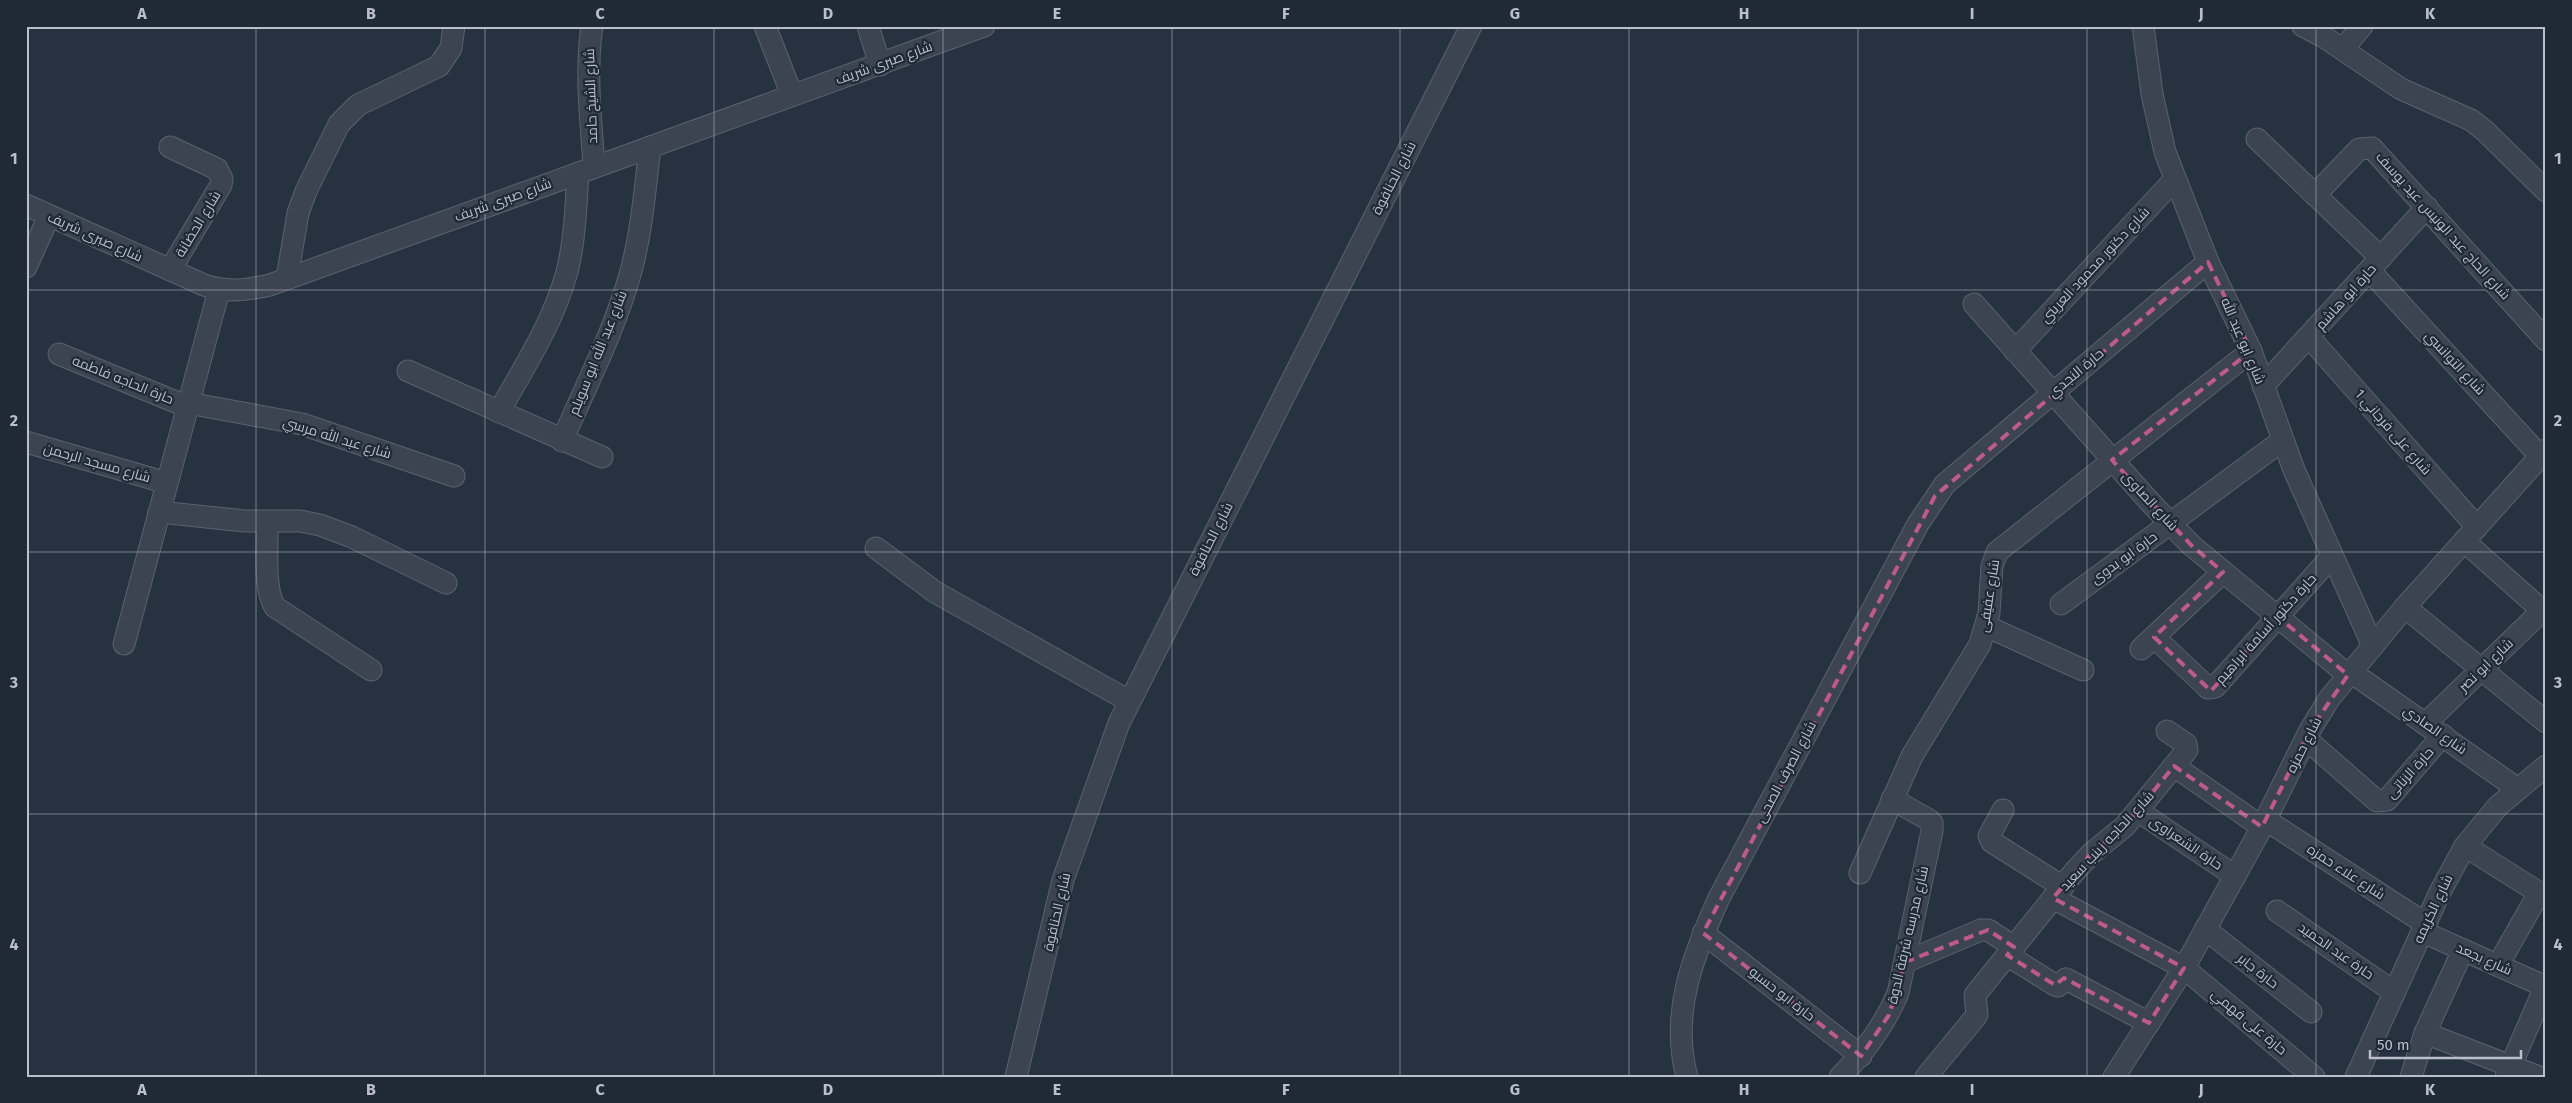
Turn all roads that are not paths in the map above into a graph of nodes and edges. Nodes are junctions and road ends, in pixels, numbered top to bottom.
1 (454, 26) edge
2 (592, 26) edge
3 (765, 26) edge
4 (868, 26) edge
5 (984, 26) edge
6 (1471, 26) edge
7 (2143, 26) edge
8 (2303, 26) edge
9 (2362, 26) edge
10 (944, 33) edge
11 (2343, 49) junction
12 (880, 65) junction
13 (792, 95) junction
14 (2257, 139) dead end
15 (170, 147) dead end
16 (650, 147) junction
17 (586, 169) junction
18 (2175, 179) junction
19 (2546, 191) edge
20 (2315, 195) junction
21 (26, 205) edge
22 (2427, 207) junction
23 (48, 216) junction
24 (2208, 262) junction
25 (2375, 264) junction
26 (26, 267) edge
27 (170, 270) junction
28 (287, 278) junction
29 (219, 290) junction
30 (1974, 304) dead end
31 (2309, 337) junction
32 (2546, 340) edge
33 (2015, 351) junction
34 (2251, 351) junction
35 (58, 354) dead end
36 (408, 371) dead end
37 (2263, 386) junction
38 (2052, 393) junction
39 (188, 405) junction
40 (499, 412) junction
41 (2283, 440) junction
42 (562, 441) junction
43 (26, 442) edge
44 (2544, 453) edge
45 (602, 457) dead end
46 (2112, 460) junction
47 (454, 476) dead end
48 (167, 483) junction
49 (1945, 484) joint
50 (159, 512) junction
51 (267, 522) junction
52 (2171, 523) junction
53 (2471, 534) junction
54 (876, 548) dead end
55 (2332, 556) junction
56 (2223, 572) junction
57 (446, 583) dead end
58 (2061, 604) dead end
59 (2405, 607) junction
60 (2545, 610) edge
61 (2277, 616) junction
62 (1986, 626) junction
63 (124, 644) dead end
64 (2372, 646) junction
65 (2483, 669) junction
66 (371, 670) dead end
67 (2083, 670) dead end
68 (2349, 673) junction
69 (1129, 701) junction
70 (2546, 722) edge
71 (2426, 723) junction
72 (2167, 731) dead end
73 (2443, 735) junction
74 (2306, 739) junction
75 (2174, 766) junction
76 (2546, 766) edge
77 (2518, 789) junction
78 (1892, 798) junction
79 (2003, 810) dead end
80 (2138, 811) junction
81 (2264, 823) junction
82 (2465, 846) junction
83 (1860, 873) dead end
84 (2235, 876) junction
85 (2058, 893) junction
86 (2542, 895) edge
87 (2277, 911) dead end
88 (2424, 928) junction
89 (2205, 929) junction
90 (1703, 933) junction
91 (2463, 950) junction
92 (2011, 951) junction
93 (1905, 962) junction
94 (2498, 966) junction
95 (2184, 968) junction
96 (2546, 987) edge
97 (2394, 992) junction
98 (2310, 1012) dead end
99 (2149, 1023) junction
100 (2425, 1032) junction
101 (1861, 1056) junction
102 (2508, 1071) edge
103 (1016, 1077) edge
104 (1688, 1077) edge
105 (1840, 1077) edge
106 (1926, 1077) edge
107 (2114, 1077) edge
108 (2314, 1077) edge
109 (2356, 1077) edge
110 (2410, 1077) edge
111 (2539, 1077) edge

1 - 28 street
2 - 17 street, شارع الشيخ حامد
3 - 13 street
4 - 12 street
5 - 10 street, شارع صبرى شريف
6 - 69 street, شارع الحنافوة
7 - 18 street, شارع ابو عبد الله
8 - 11 street
9 - 11 street
10 - 12 street, شارع صبرى شريف
11 - 19 street
12 - 13 street, شارع صبرى شريف
13 - 16 street, شارع صبرى شريف
14 - 20 street, شارع التوانسي
15 - 27 street, شارع الحضانة
16 - 17 street, شارع صبرى شريف
16 - 42 street, شارع عبد الله ابو سويلم
17 - 28 street, شارع صبرى شريف
17 - 40 street, شارع الشيخ حامد
18 - 24 street, شارع ابو عبد الله
18 - 33 street, شارع دكتور محمود العريني
20 - 22 street, شارع الحاج عبد الونيس عيد يوسف
20 - 25 street, شارع التوانسي
21 - 23 street, شارع صبرى شريف
22 - 25 street, حارة ابو هاشم
22 - 32 street, شارع الحاج عبد الونيس عيد يوسف
23 - 26 street
23 - 27 street, شارع صبرى شريف
24 - 34 street, شارع ابو عبد الله
24 - 38 street, حارة النجدي
25 - 31 street, حارة ابو هاشم
25 - 44 street, شارع التوانسي
27 - 29 street, شارع صبرى شريف
28 - 29 street, شارع صبرى شريف
29 - 39 street
30 - 33 street, شارع الصاوى
31 - 37 street, حارة ابو هاشم
31 - 53 street, شارع على فرجاني 1
33 - 38 street, شارع الصاوى
34 - 37 street, شارع ابو عبد الله
34 - 46 street, شارع عفيفى
35 - 39 street, حارة الحاجه فاطمه
36 - 40 street
37 - 41 street, شارع ابو عبد الله
38 - 46 street, شارع الصاوى
38 - 49 street, حارة النجدي
39 - 47 street, شارع عبد الله مرسي
39 - 48 street
40 - 42 street
41 - 52 street, حارة ابو بدوى
41 - 55 street, شارع ابو عبد الله
42 - 45 street
43 - 48 street, شارع مسجد الرحمن
44 - 53 street, شارع حمزه
46 - 52 street, شارع الصاوى
46 - 62 street, شارع عفيفى
48 - 50 street
49 - 90 street, شارع الصرف الصحى
50 - 51 street
50 - 63 street
51 - 57 street
51 - 66 street
52 - 56 street, شارع الصاوى
52 - 58 street, حارة ابو بدوى
53 - 59 street, شارع حمزه
53 - 60 street, شارع على فرجاني 1
54 - 69 street
55 - 61 street, حارة دكتور أسامة ابراهيم
55 - 64 street, شارع ابو عبد الله
56 - 61 street, شارع الصاوى
56 - 61 street, حارة دكتور أسامة ابراهيم
59 - 64 street, شارع حمزه
59 - 65 street
60 - 65 street, شارع ابو نصر
61 - 68 street, شارع الصاوى
62 - 67 street
62 - 78 street, شارع عفيفى
64 - 68 street, شارع حمزه
65 - 70 street
65 - 71 street, شارع ابو نصر
68 - 71 street, شارع الصادي
68 - 74 street, شارع حمزه
69 - 103 street, شارع الحنافوة
71 - 73 street, شارع الصادي
72 - 75 street, شارع الحاجه زينب سعيد
73 - 74 street, حارة الزناتى
73 - 77 street, شارع الصادي
74 - 81 street, شارع حمزه
75 - 80 street, شارع الحاجه زينب سعيد
75 - 81 street
76 - 77 street, شارع الكريمه
77 - 82 street, شارع الكريمه
78 - 83 street, شارع عفيفى
78 - 93 street, شارع مدرسه شرفة الدوة
79 - 85 street, حارة على فهمي
80 - 84 street, حارة الشعراوى
80 - 85 street, شارع الحاجه زينب سعيد
81 - 84 street, شارع حمزه
81 - 88 street, شارع علاء حمزه
82 - 86 street
82 - 88 street, شارع الكريمه
84 - 89 street, شارع حمزه
85 - 92 street, شارع الحاجه زينب سعيد
85 - 95 street, حارة على فهمي
86 - 94 street
87 - 97 street, حارة عبد الحميد
88 - 91 street, شارع بجعد
88 - 97 street, شارع الكريمه
89 - 95 street, شارع حمزه
89 - 98 street, حارة جابر
90 - 101 street, حارة ابو حسبو
90 - 104 street, شارع الصرف الصحى
91 - 94 street, شارع بجعد
91 - 100 street
92 - 93 street
92 - 99 street
92 - 106 street, شارع الحاجه زينب سعيد
93 - 101 street, شارع مدرسه شرفة الدوة
94 - 96 street, شارع بجعد
95 - 99 street, شارع حمزه
95 - 108 street, حارة على فهمي
96 - 102 street
97 - 109 street, شارع الكريمه
99 - 107 street, شارع حمزه
100 - 102 street
100 - 110 street
101 - 105 street, شارع مدرسه شرفة الدوة
102 - 111 street

